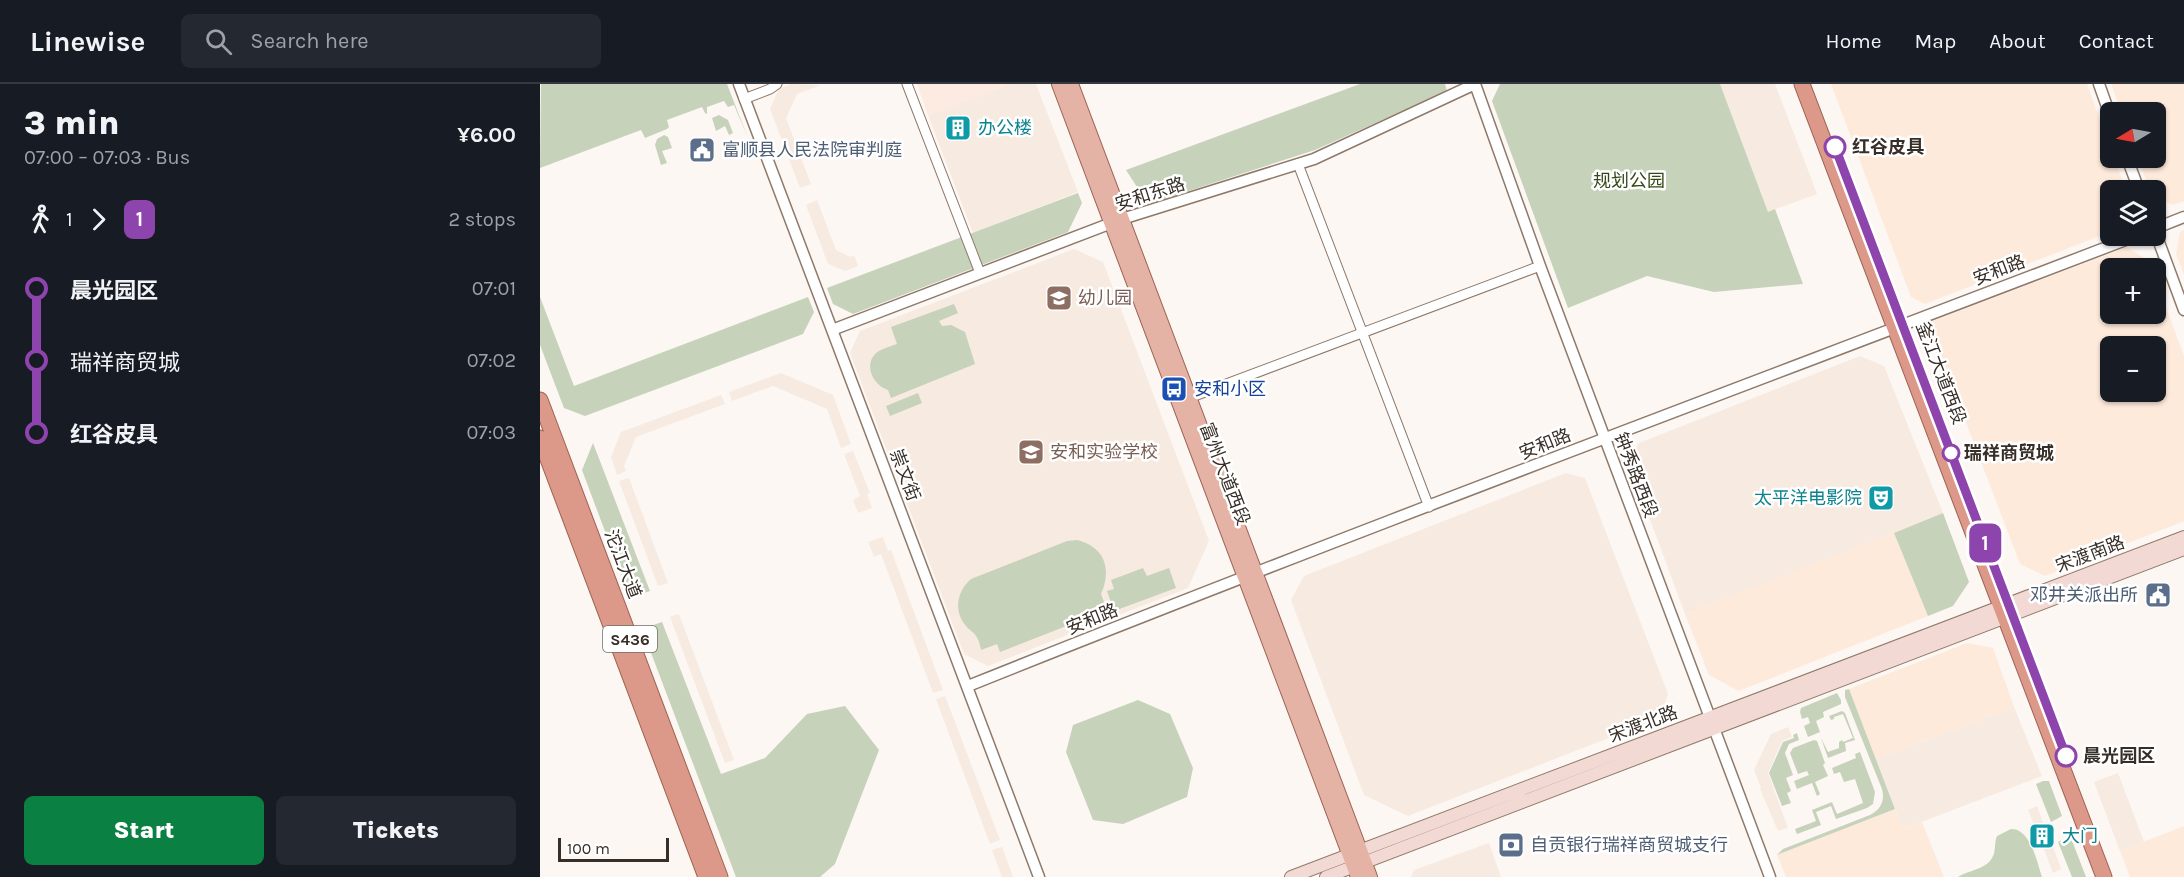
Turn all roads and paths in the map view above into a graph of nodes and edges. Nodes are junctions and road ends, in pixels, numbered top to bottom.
1 (739, 84) edge
2 (777, 84) edge
3 (907, 84) edge
4 (1059, 84) edge
5 (1071, 84) edge
6 (1475, 84) edge
7 (1802, 84) edge
8 (1811, 84) edge
9 (2099, 84) edge
10 (744, 99) junction
11 (2105, 102) edge
12 (1298, 164) junction
13 (2184, 217) edge
14 (1116, 221) junction
15 (2166, 224) edge
16 (2110, 246) edge
17 (2160, 246) edge
18 (1540, 266) junction
19 (980, 273) junction
20 (2184, 310) edge
21 (1898, 326) junction
22 (832, 330) junction
23 (1362, 332) junction
24 (1189, 398) junction
25 (540, 400) edge
26 (540, 438) edge
27 (1604, 438) junction
28 (1429, 507) junction
29 (2184, 537) edge
30 (2184, 549) edge
31 (1249, 574) junction
32 (2006, 611) junction
33 (968, 686) junction
34 (1712, 723) junction
35 (1357, 862) edge
36 (706, 877) edge
37 (720, 877) edge
38 (1039, 877) edge
39 (1291, 877) edge
40 (1326, 877) edge
41 (1370, 877) edge
42 (1770, 877) edge
43 (2103, 877) edge
44 (2112, 877) edge

1 - 10 street, 崇文街
2 - 10 street
3 - 19 street
4 - 14 main road, 富州大道西段
5 - 14 main road, 富州大道西段
6 - 12 street, 安和东路
6 - 18 street, 钟秀路西段
7 - 21 highway, 釜江大道西段
8 - 21 highway, 釜江大道西段
9 - 11 street
10 - 22 street, 崇文街
12 - 14 street, 安和东路
12 - 23 street
13 - 15 street
14 - 19 street, 安和东路
14 - 24 main road, 富州大道西段
14 - 31 main road, 富州大道西段
16 - 21 street, 安和路
17 - 20 street
18 - 23 street
18 - 27 street, 钟秀路西段
19 - 22 street, 安和东路
21 - 27 street, 安和路
21 - 32 highway, 釜江大道西段
22 - 33 street, 崇文街
23 - 24 street
23 - 28 street
24 - 31 main road, 富州大道西段
25 - 37 highway, 沱江大道 / S436
26 - 36 highway, 沱江大道 / S436
27 - 28 street, 安和路
27 - 34 street, 钟秀路西段
28 - 31 street, 安和路
29 - 32 main road, 宋渡南路
30 - 32 main road, 宋渡南路
31 - 33 street, 安和路
31 - 35 main road, 富州大道西段
32 - 34 main road, 宋渡北路
32 - 43 highway, 釜江大道西段
32 - 44 highway, 釜江大道西段
33 - 38 street, 崇文街
34 - 35 main road, 宋渡北路
34 - 42 street, 钟秀路西段
35 - 39 main road, 宋渡北路
35 - 40 main road, 宋渡北路
35 - 41 main road, 富州大道西段

